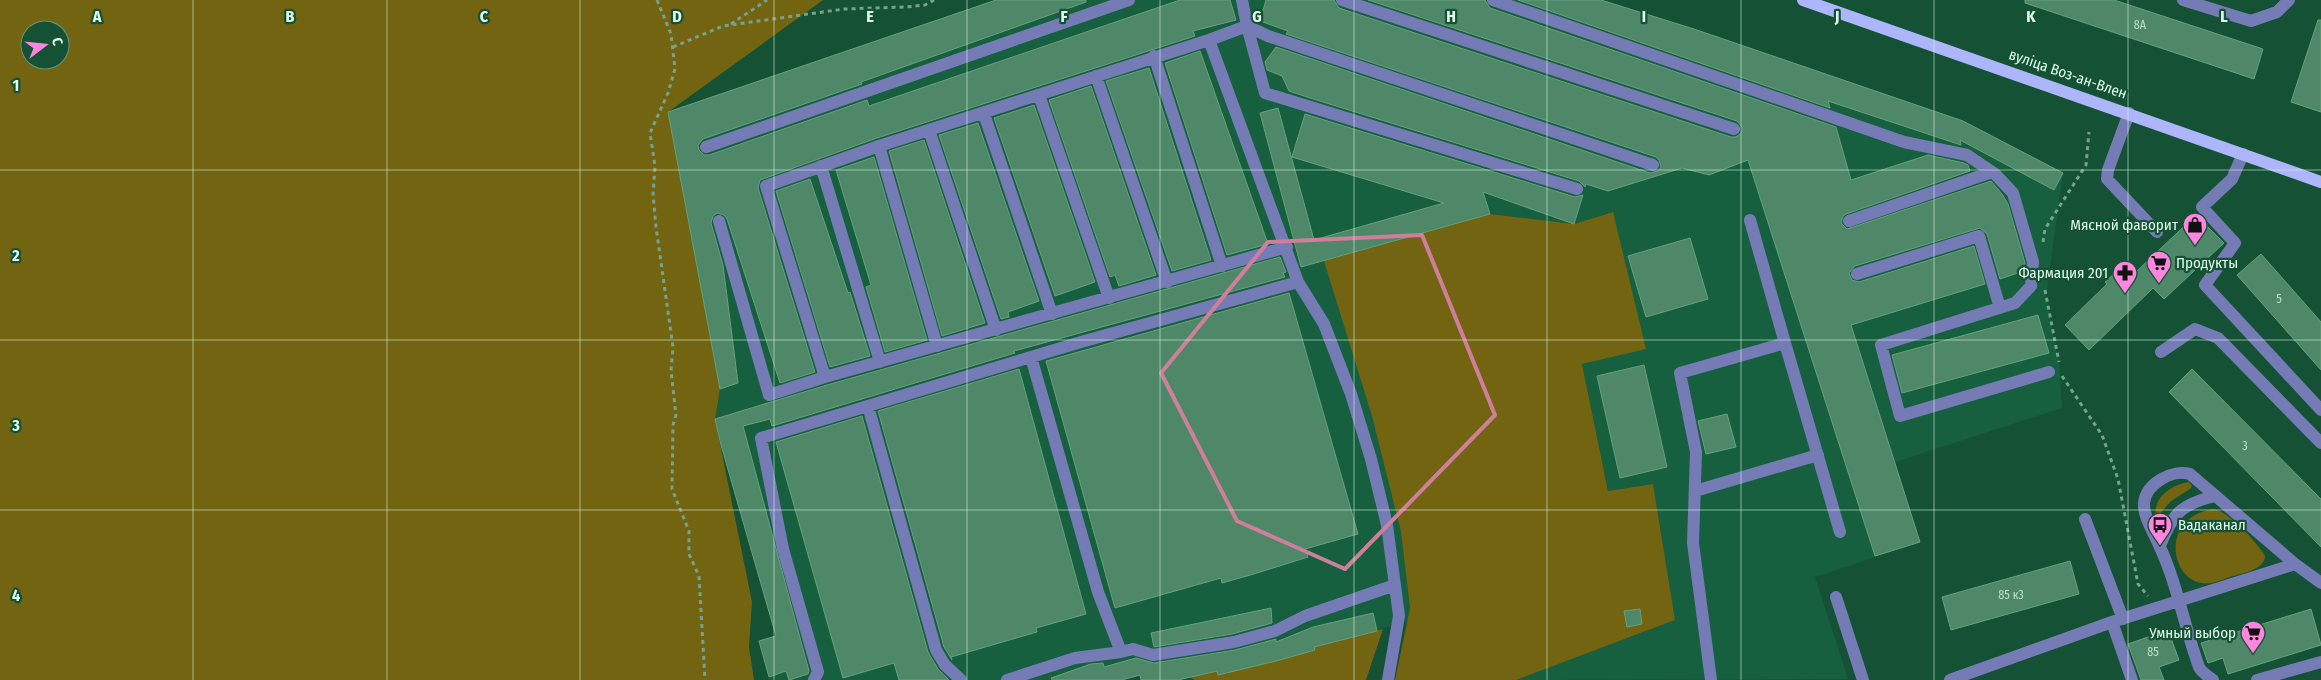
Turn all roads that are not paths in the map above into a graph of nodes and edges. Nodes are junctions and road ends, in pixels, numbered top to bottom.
1 (1129, 0) edge
2 (1242, 0) edge
3 (1342, 0) edge
4 (1493, 0) edge
5 (1803, 0) edge
6 (2183, 0) edge
7 (2289, 0) edge
8 (1247, 26) junction
9 (1209, 40) junction
10 (1154, 56) junction
11 (1096, 76) junction
12 (1039, 95) junction
13 (2130, 113) junction
14 (984, 114) junction
15 (1734, 129) dead end
16 (930, 130) junction
17 (879, 146) junction
18 (706, 147) dead end
19 (2243, 154) junction
20 (1653, 165) dead end
21 (821, 166) junction
22 (1992, 172) junction
23 (2321, 182) edge
24 (1577, 189) dead end
25 (1750, 220) dead end
26 (720, 221) dead end
27 (1849, 221) dead end
28 (2157, 232) dead end
29 (1287, 247) junction
30 (1222, 266) junction
31 (1857, 274) dead end
32 (1167, 282) junction
33 (1298, 282) junction
34 (1109, 298) junction
35 (2000, 308) junction
36 (1052, 314) junction
37 (996, 330) junction
38 (1785, 343) junction
39 (937, 346) junction
40 (2161, 352) dead end
41 (1030, 357) junction
42 (880, 362) junction
43 (2049, 372) dead end
44 (825, 377) junction
45 (868, 406) junction
46 (2321, 410) edge
47 (2321, 443) edge
48 (1818, 456) junction
49 (1695, 491) junction
50 (2215, 496) junction
51 (2084, 519) dead end
52 (1840, 532) dead end
53 (2160, 546) junction
54 (2294, 564) junction
55 (2321, 583) edge
56 (1395, 585) junction
57 (1836, 597) dead end
58 (2180, 601) junction
59 (2117, 620) junction
60 (1121, 652) junction
61 (2321, 662) edge
62 (814, 680) edge
63 (961, 680) edge
64 (1007, 680) edge
65 (1388, 680) edge
66 (1711, 680) edge
67 (1863, 680) edge
68 (1950, 680) edge
69 (2132, 680) edge
70 (2213, 680) edge
71 (2257, 680) edge

1 - 18 street
2 - 8 street
3 - 15 street
4 - 22 street
5 - 13 main road, вуліца Воз-ан-Влен
6 - 7 street
8 - 9 street
8 - 20 street
8 - 24 street
9 - 10 street
9 - 29 street
10 - 11 street
10 - 30 street
11 - 12 street
11 - 32 street
12 - 14 street
12 - 34 street
13 - 19 main road, вуліца Воз-ан-Влен
13 - 28 street
14 - 16 street
14 - 36 street
16 - 17 street
16 - 37 street
17 - 21 street
17 - 39 street
19 - 23 main road, вуліца Воз-ан-Влен
19 - 46 street
21 - 42 street
21 - 44 street
22 - 27 street
22 - 35 street
25 - 38 street
26 - 44 street
29 - 30 street
29 - 33 street
30 - 32 street
31 - 35 street
32 - 34 street
33 - 41 street
33 - 56 street
34 - 36 street
35 - 43 street
36 - 37 street
37 - 39 street
38 - 48 street
38 - 49 street
39 - 42 street
40 - 47 street
41 - 45 street
41 - 60 street
42 - 44 street
45 - 62 street
45 - 63 street
48 - 49 street
48 - 52 street
49 - 66 street
50 - 53 street
50 - 53 street
50 - 54 street
51 - 59 street
53 - 58 street
54 - 55 street
54 - 58 street
56 - 60 street
56 - 65 street
57 - 67 street
58 - 59 street
58 - 70 street
59 - 68 street
59 - 69 street
60 - 64 street
61 - 71 street

